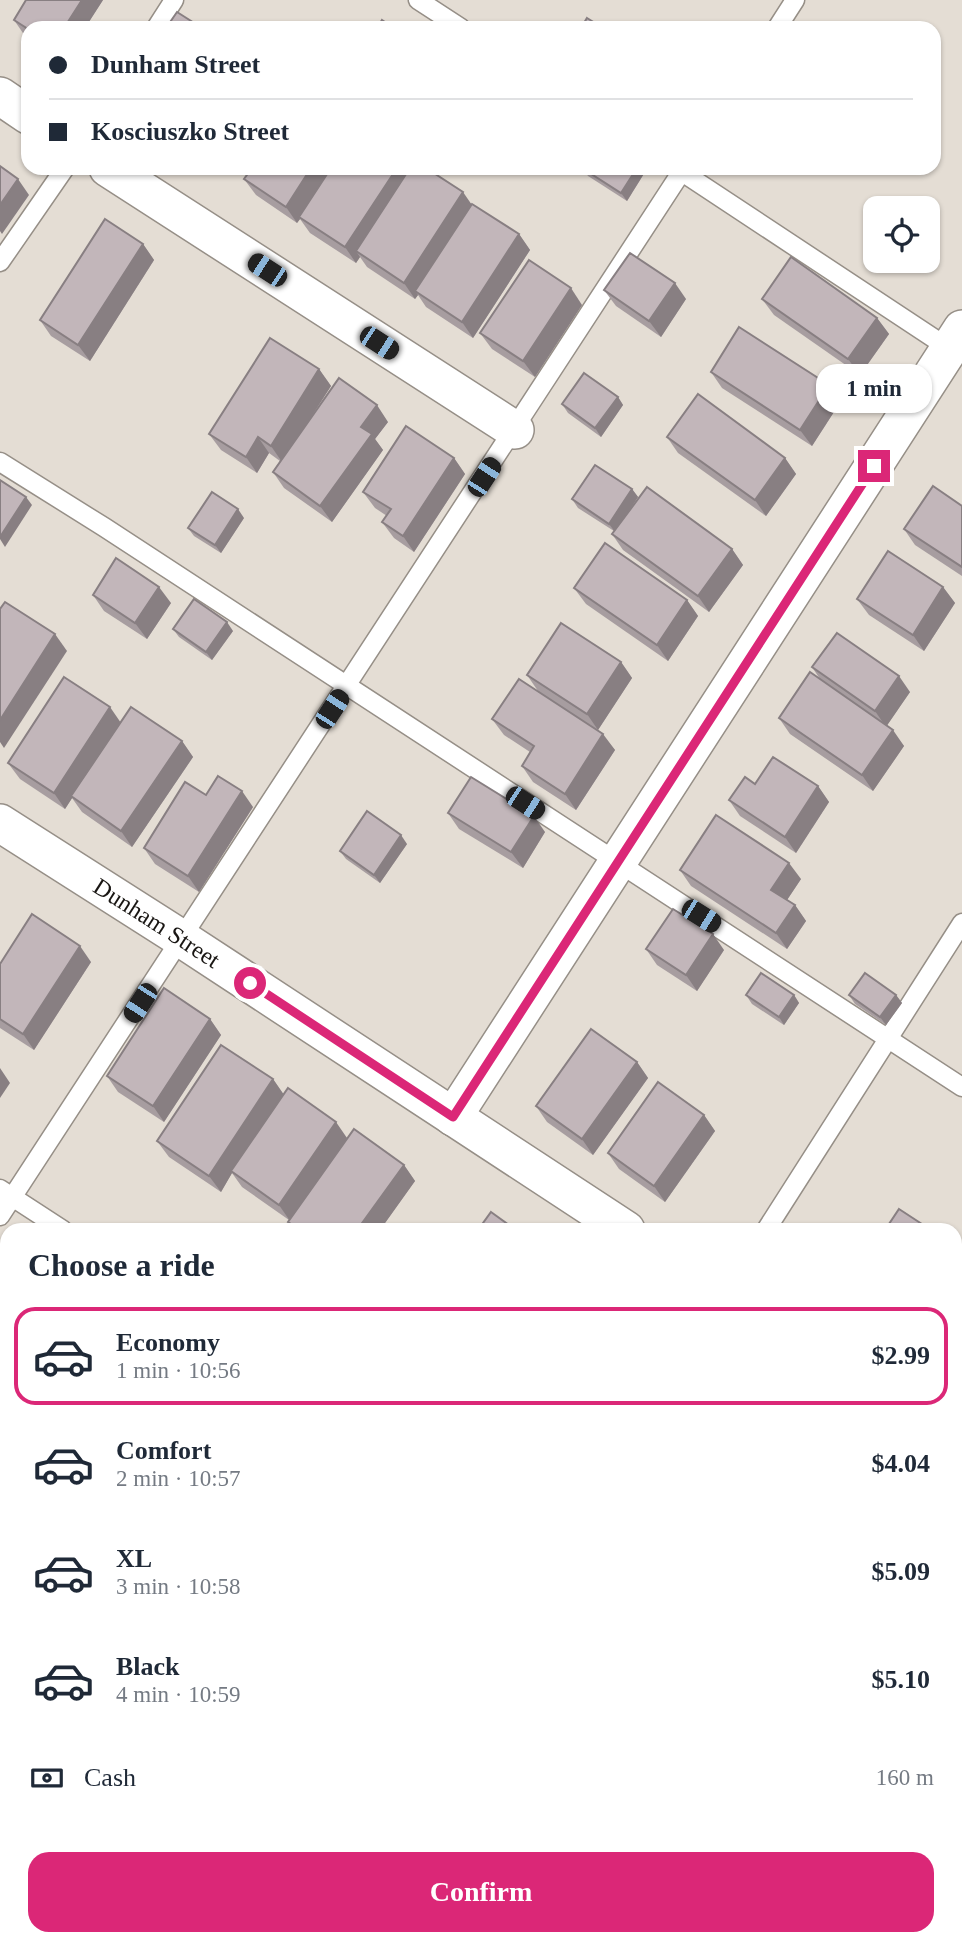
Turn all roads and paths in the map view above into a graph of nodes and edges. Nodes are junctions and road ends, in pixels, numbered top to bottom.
1 (174, 0) edge
2 (418, 0) edge
3 (795, 0) edge
4 (160, 21) edge
5 (450, 21) edge
6 (782, 21) edge
7 (0, 96) edge
8 (21, 110) edge
9 (60, 175) edge
10 (119, 175) edge
11 (677, 175) edge
12 (690, 175) edge
13 (0, 262) edge
14 (958, 345) edge
15 (515, 430) junction
16 (0, 462) edge
17 (347, 686) junction
18 (0, 823) edge
19 (617, 863) junction
20 (962, 923) edge
21 (182, 939) junction
22 (887, 1038) junction
23 (962, 1087) edge
24 (453, 1117) junction
25 (6, 1193) edge
26 (0, 1216) edge
27 (52, 1223) edge
28 (615, 1223) edge
29 (770, 1223) edge

1 - 4 lane
2 - 5 lane
3 - 6 lane
7 - 8 street
9 - 13 lane
10 - 15 street
11 - 15 lane
12 - 14 lane
14 - 19 street
15 - 17 lane
16 - 17 lane
17 - 19 lane
17 - 21 lane
18 - 21 street, Dunham Street
19 - 22 lane
19 - 24 street
20 - 22 lane
21 - 24 street, Dunham Street
21 - 25 lane
22 - 23 lane
22 - 29 lane
24 - 28 street, Dunham Street
25 - 26 lane
25 - 27 lane

